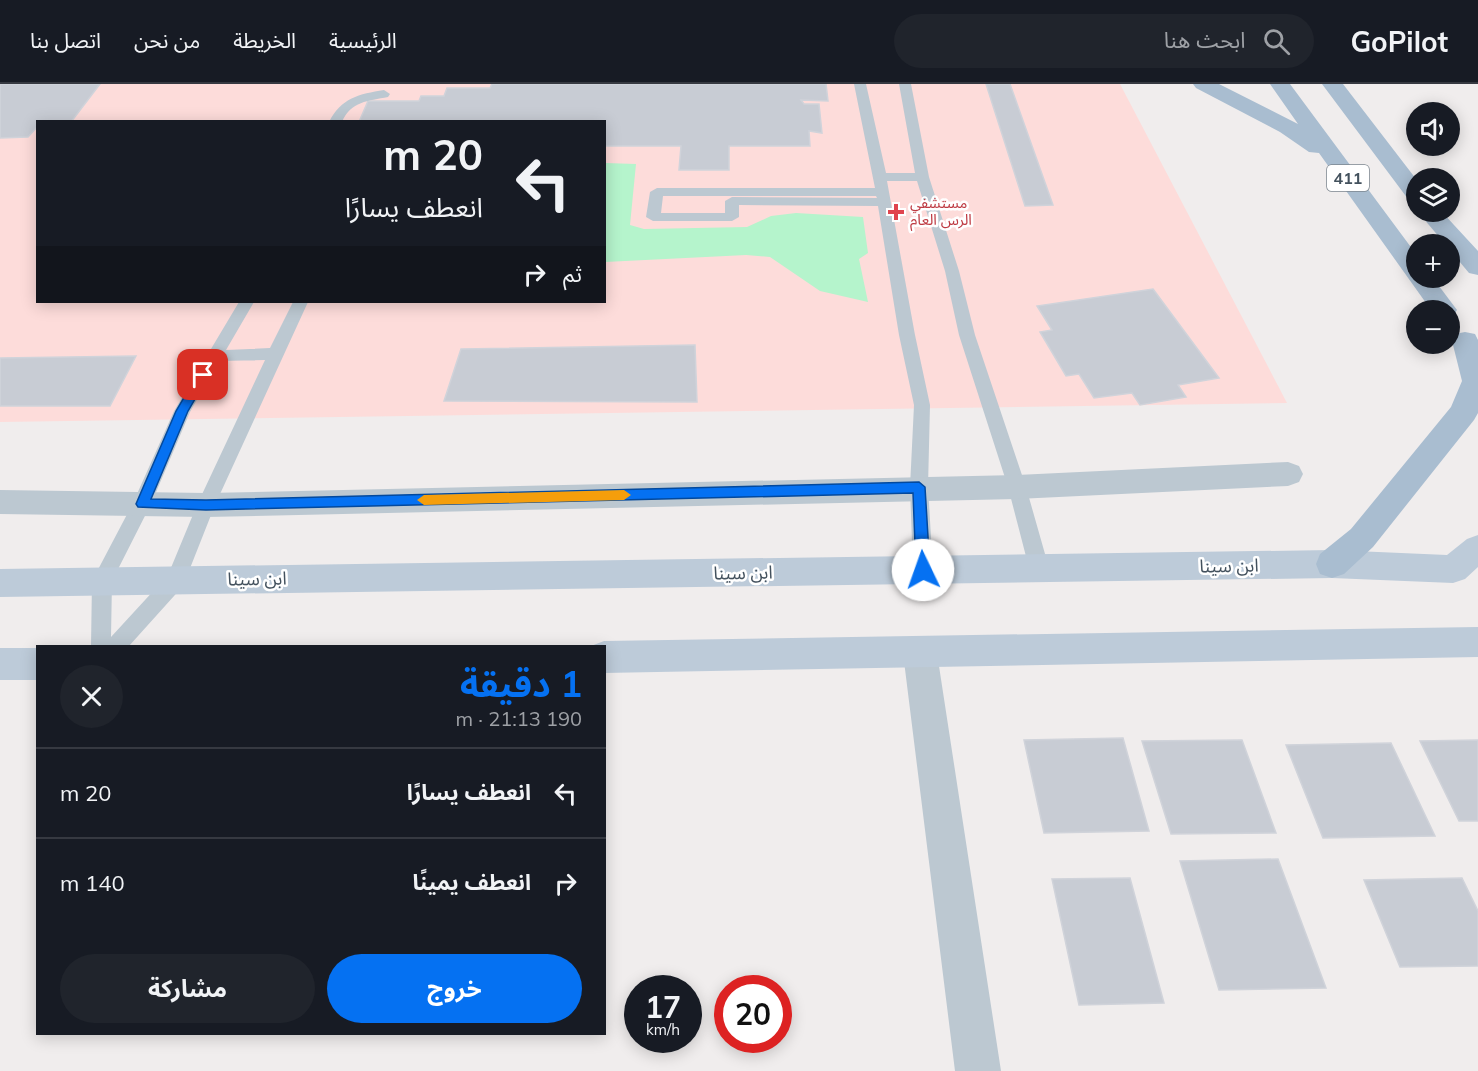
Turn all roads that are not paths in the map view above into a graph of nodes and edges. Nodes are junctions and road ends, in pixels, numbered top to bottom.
1 (860, 84) edge
2 (905, 84) edge
3 (1203, 84) edge
4 (1280, 84) edge
5 (1332, 84) edge
6 (384, 94) dead end
7 (335, 120) edge
8 (1343, 171) junction
9 (880, 177) junction
10 (922, 177) junction
11 (1406, 181) edge
12 (883, 197) junction
13 (1438, 222) edge
14 (1438, 222) edge
15 (1478, 254) edge
16 (1406, 258) edge
17 (1478, 267) edge
18 (245, 303) edge
19 (300, 303) edge
20 (1464, 340) edge
21 (274, 354) junction
22 (213, 356) junction
23 (1288, 474) dead end
24 (919, 487) junction
25 (1017, 487) junction
26 (0, 502) edge
27 (142, 504) junction
28 (206, 505) junction
29 (1478, 548) edge
30 (1332, 564) junction
31 (1039, 568) junction
32 (923, 570) junction
33 (176, 580) junction
34 (102, 581) junction
35 (0, 583) edge
36 (1478, 642) edge
37 (102, 645) edge
38 (117, 645) edge
39 (920, 653) junction
40 (606, 657) edge
41 (0, 664) edge
42 (36, 664) edge
43 (978, 1071) edge

1 - 9 lane
2 - 10 lane
3 - 8 main road
4 - 8 main road, 411
5 - 11 main road, 411
6 - 7 lane
8 - 16 main road, 411
9 - 10 lane
9 - 12 lane
10 - 25 lane
12 - 12 lane
12 - 24 lane
13 - 15 main road
14 - 17 main road
18 - 22 lane
19 - 21 lane
20 - 30 main road
21 - 22 lane
21 - 28 lane
22 - 27 lane
23 - 25 street
24 - 25 street
24 - 28 street
24 - 32 lane
25 - 31 lane
26 - 27 street
27 - 28 street
27 - 34 lane
28 - 33 lane
29 - 30 street, ابن سينا
30 - 31 street, ابن سينا
31 - 32 street, ابن سينا
32 - 33 street, ابن سينا
33 - 34 street, ابن سينا
33 - 38 lane
34 - 35 street, ابن سينا
34 - 37 lane
36 - 39 street
39 - 40 street
39 - 43 street
41 - 42 street

